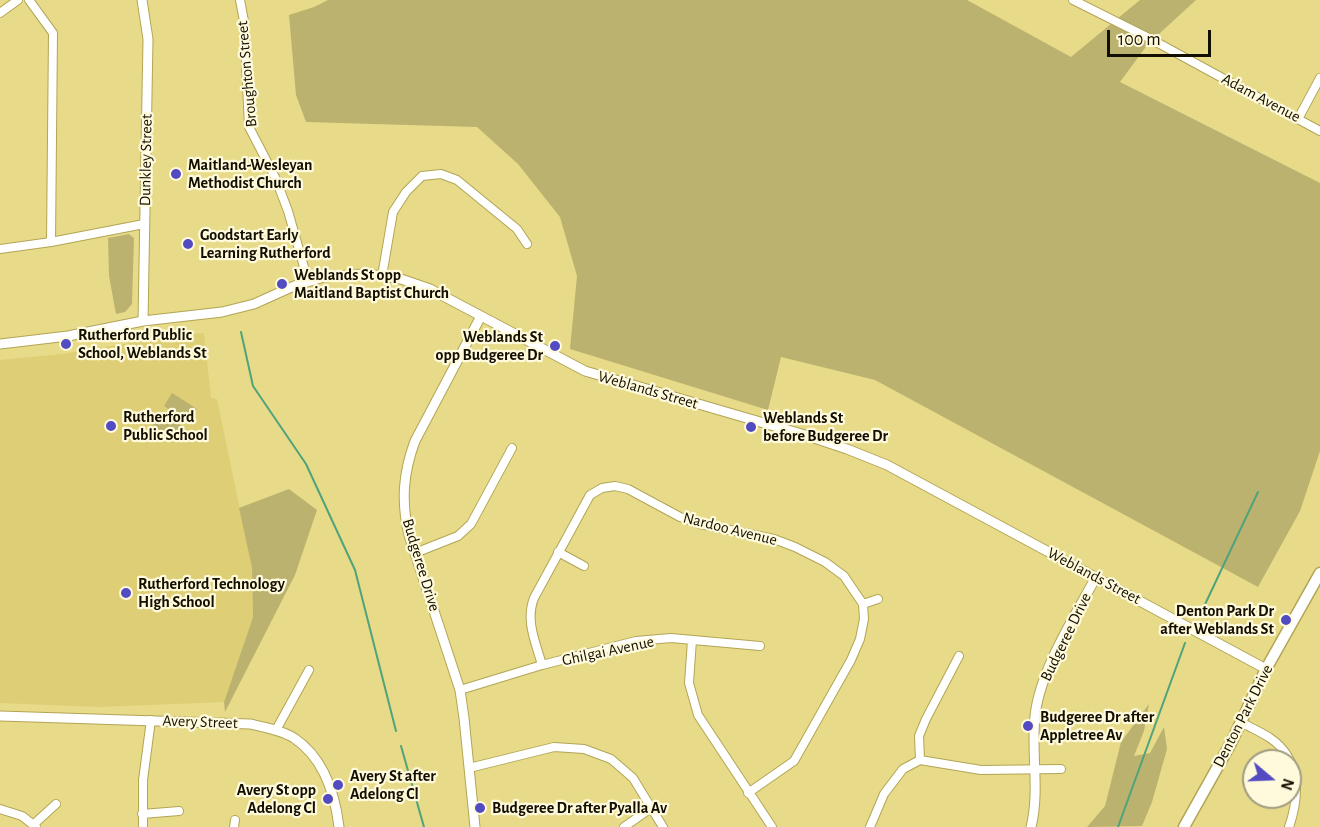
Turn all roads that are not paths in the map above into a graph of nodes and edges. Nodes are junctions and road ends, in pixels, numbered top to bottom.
1 (18, 0) edge
2 (29, 0) edge
3 (142, 0) edge
4 (240, 0) edge
5 (1073, 0) edge
6 (0, 14) edge
7 (1320, 78) edge
8 (1298, 119) junction
9 (1320, 131) edge
10 (144, 224) junction
11 (51, 242) junction
12 (527, 244) dead end
13 (0, 249) edge
14 (382, 276) junction
15 (308, 281) junction
16 (481, 316) junction
17 (143, 321) junction
18 (0, 344) edge
19 (512, 448) dead end
20 (558, 552) junction
21 (415, 553) junction
22 (584, 566) dead end
23 (1320, 573) edge
24 (1096, 577) junction
25 (878, 599) dead end
26 (863, 604) junction
27 (692, 640) junction
28 (760, 646) dead end
29 (959, 656) dead end
30 (542, 665) junction
31 (1266, 669) junction
32 (309, 670) dead end
33 (460, 690) junction
34 (0, 716) edge
35 (151, 720) junction
36 (1241, 722) junction
37 (276, 730) junction
38 (920, 760) junction
39 (469, 768) junction
40 (1061, 769) dead end
41 (1035, 770) junction
42 (748, 793) junction
43 (56, 804) dead end
44 (651, 808) junction
45 (0, 809) edge
46 (179, 811) dead end
47 (142, 814) junction
48 (35, 826) edge
49 (143, 827) edge
50 (339, 827) edge
51 (475, 827) edge
52 (624, 827) edge
53 (663, 827) edge
54 (772, 827) edge
55 (870, 827) edge
56 (1030, 827) edge
57 (1184, 827) edge
58 (1290, 827) edge

1 - 6 street
2 - 11 street
3 - 10 street, Dunkley Street
4 - 15 street, Broughton Street
5 - 8 street, Adam Avenue
7 - 8 street
8 - 9 street, Adam Avenue
10 - 11 street
10 - 17 street, Dunkley Street
11 - 13 street
12 - 14 street
14 - 15 street, Weblands Street
14 - 16 street, Weblands Street
15 - 17 street, Weblands Street
16 - 21 street, Budgeree Drive
16 - 24 street, Weblands Street
17 - 18 street, Weblands Street
19 - 21 street
20 - 22 street
20 - 26 street, Nardoo Avenue
20 - 30 street, Nardoo Avenue
21 - 33 street, Budgeree Drive
23 - 31 main road, Denton Park Drive
24 - 31 street, Weblands Street
24 - 41 street, Budgeree Drive
25 - 26 street
26 - 42 street
27 - 28 street, Ghilgai Avenue
27 - 30 street, Ghilgai Avenue
27 - 42 street
29 - 38 street
30 - 33 street, Ghilgai Avenue
31 - 36 main road, Denton Park Drive
32 - 37 street
33 - 39 street, Budgeree Drive
34 - 35 street, Avery Street
35 - 37 street, Avery Street
35 - 47 street
36 - 57 main road, Denton Park Drive
36 - 58 street
37 - 50 street, Avery Street
38 - 41 street
38 - 55 street
39 - 44 street
39 - 51 street, Budgeree Drive
40 - 41 street
41 - 56 street, Budgeree Drive
42 - 54 street
43 - 48 street
44 - 52 street
44 - 53 street
45 - 48 street
46 - 47 street
47 - 49 street

